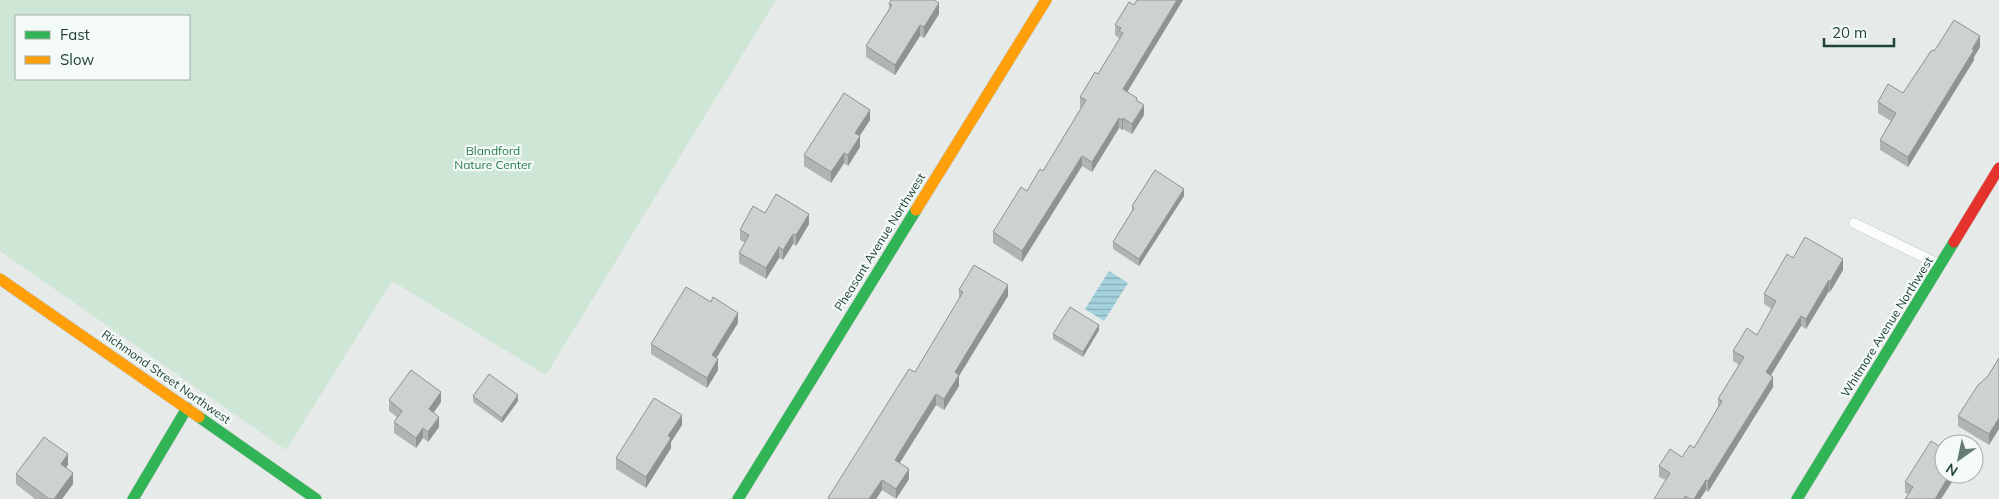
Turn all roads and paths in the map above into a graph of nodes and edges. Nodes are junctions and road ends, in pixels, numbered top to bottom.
1 (1046, 0) edge
2 (1999, 168) edge
3 (1854, 223) dead end
4 (1941, 266) junction
5 (0, 278) edge
6 (187, 408) junction
7 (133, 499) edge
8 (316, 499) edge
9 (738, 499) edge
10 (1797, 499) edge

1 - 9 street, Pheasant Avenue Northwest
2 - 4 street, Whitmore Avenue Northwest
3 - 4 lane
4 - 10 street, Whitmore Avenue Northwest
5 - 6 street, Richmond Street Northwest
6 - 7 street
6 - 8 street, Richmond Street Northwest

